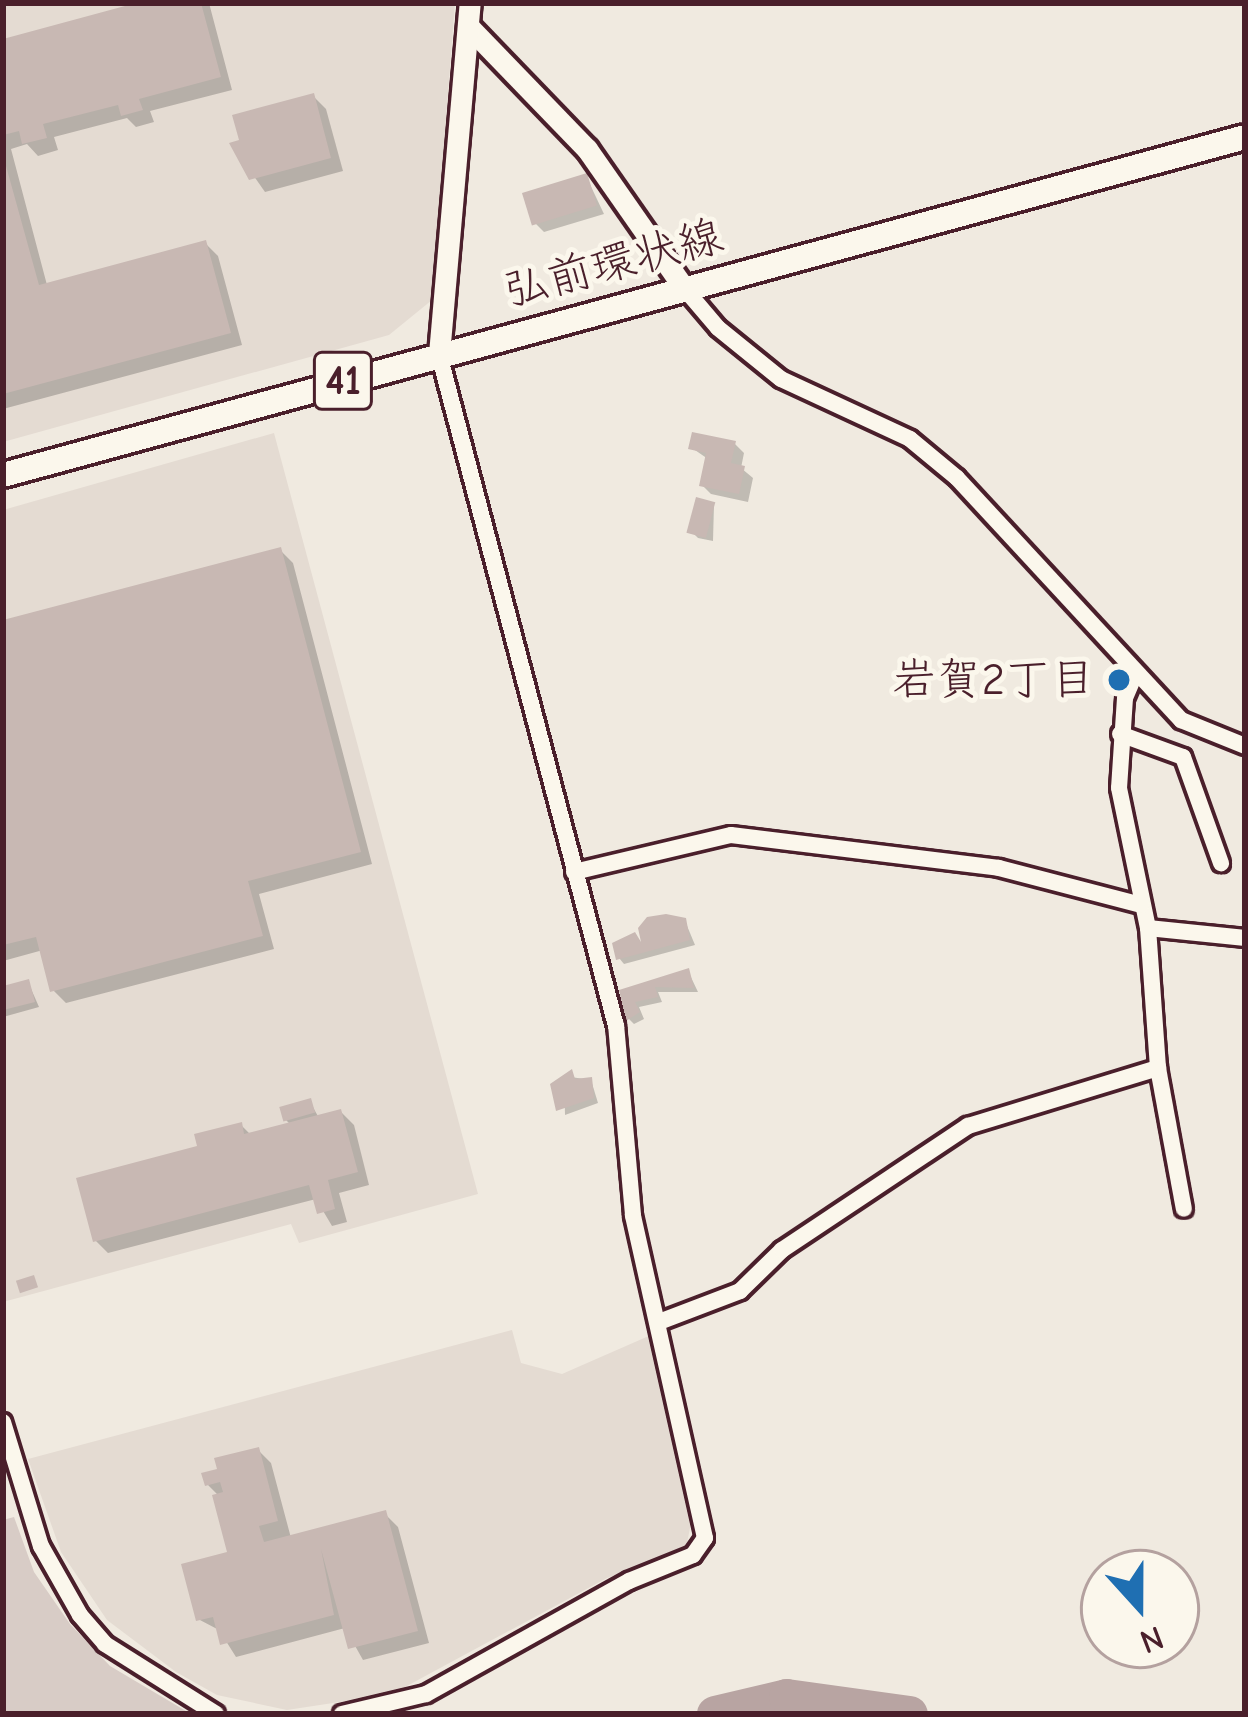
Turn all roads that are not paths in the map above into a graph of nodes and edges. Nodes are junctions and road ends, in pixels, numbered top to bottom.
1 (470, 3) edge
2 (471, 29) junction
3 (1245, 137) edge
4 (684, 287) junction
5 (439, 354) junction
6 (3, 475) edge
7 (1136, 672) junction
8 (1120, 734) junction
9 (1245, 746) edge
10 (1221, 863) dead end
11 (574, 872) junction
12 (1141, 905) junction
13 (1148, 928) junction
14 (1245, 938) edge
15 (1158, 1068) junction
16 (1184, 1209) dead end
17 (659, 1322) junction
18 (3, 1422) edge
19 (216, 1714) edge
20 (342, 1714) edge

1 - 2 street
2 - 4 street
2 - 5 street
3 - 4 main road, 弘前環状線 / 41
4 - 5 main road, 弘前環状線 / 41
4 - 7 street
5 - 6 main road, 弘前環状線 / 41
5 - 11 street
7 - 8 street
7 - 9 street
8 - 10 street
8 - 12 street
11 - 12 street
11 - 17 street
12 - 13 street
13 - 14 street
13 - 15 street
15 - 16 street
15 - 17 street
17 - 20 street
18 - 19 street

